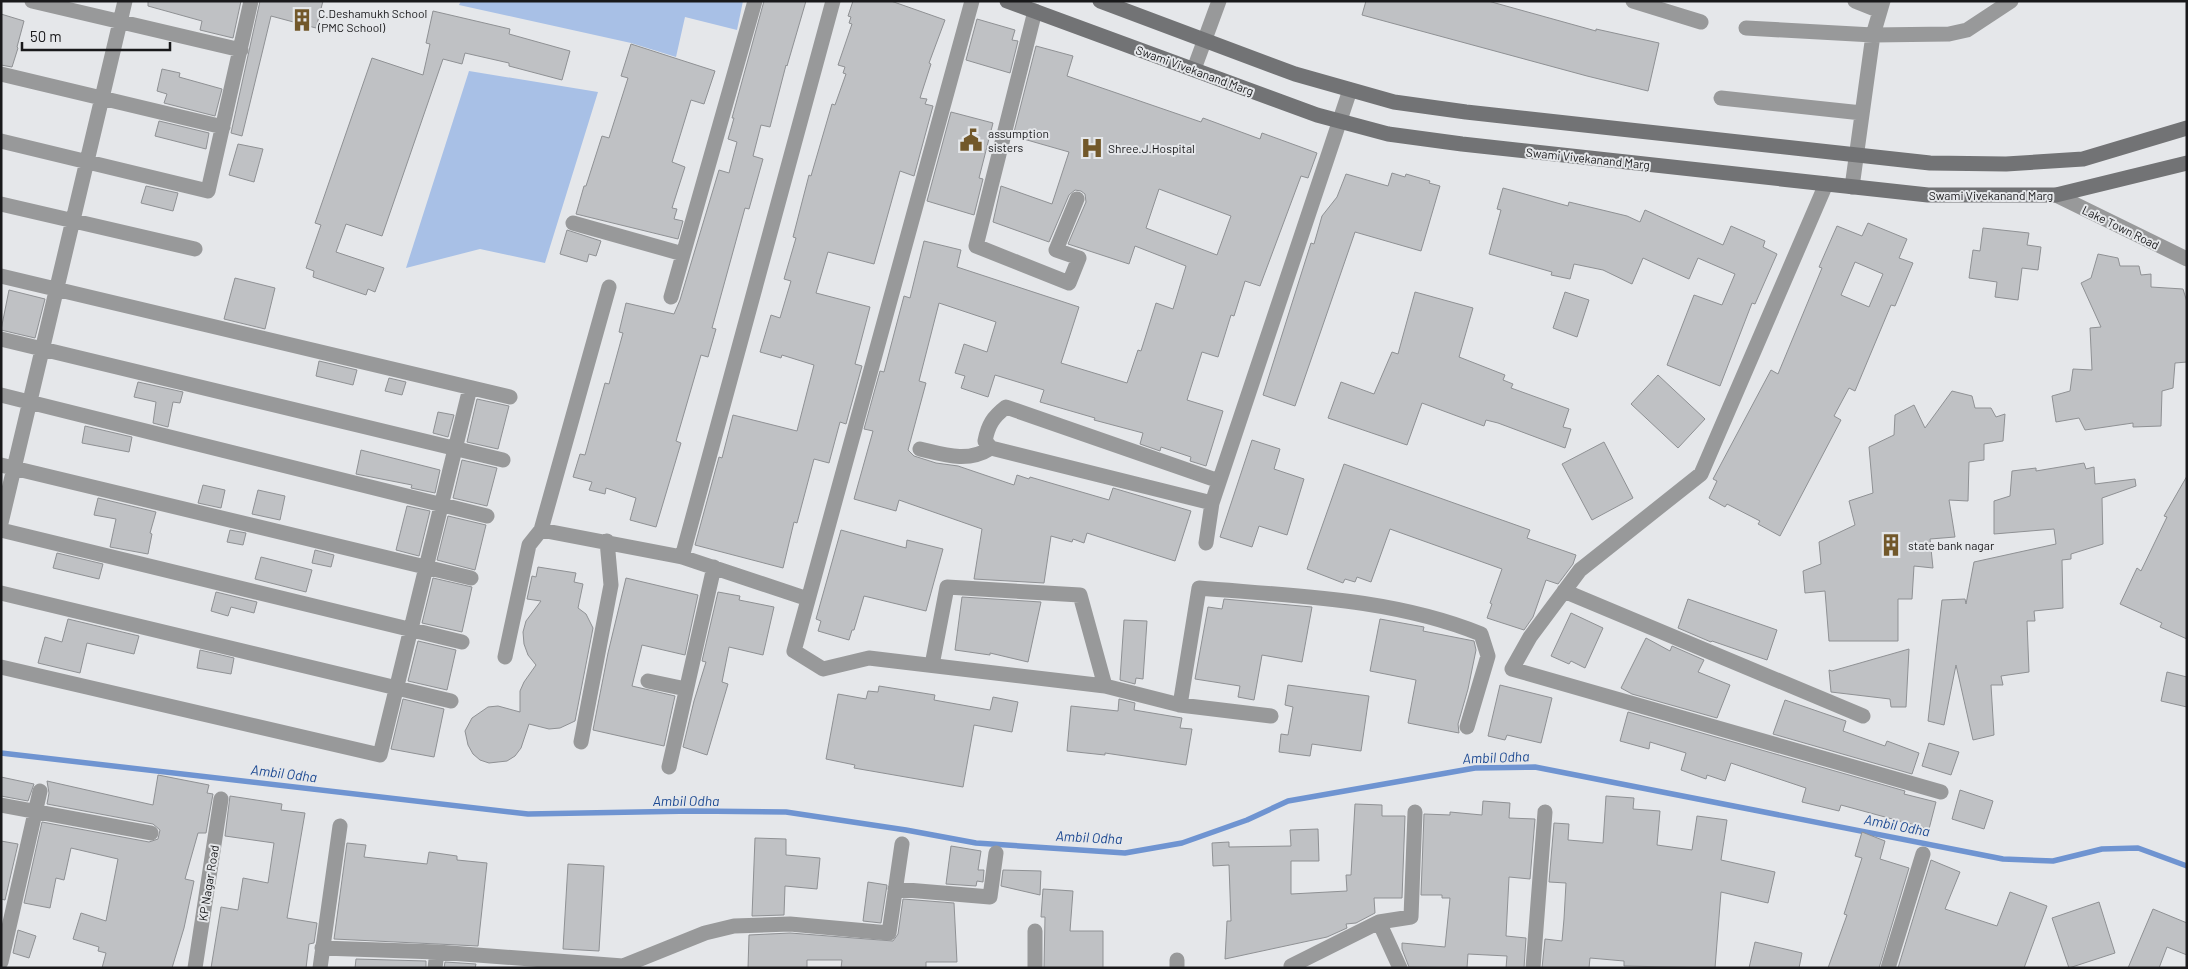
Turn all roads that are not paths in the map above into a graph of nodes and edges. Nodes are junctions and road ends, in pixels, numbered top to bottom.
1 (32, 1) edge
2 (126, 1) edge
3 (252, 1) edge
4 (756, 1) edge
5 (832, 1) edge
6 (972, 1) edge
7 (1007, 1) edge
8 (1100, 1) edge
9 (1219, 1) edge
10 (1633, 1) edge
11 (1855, 1) edge
12 (2011, 1) edge
13 (1882, 6) edge
14 (1035, 11) junction
15 (120, 22) junction
16 (1701, 22) dead end
17 (1746, 28) dead end
18 (1873, 35) junction
19 (1203, 40) junction
20 (240, 50) junction
21 (1194, 69) junction
22 (1, 74) edge
23 (1350, 90) junction
24 (102, 98) junction
25 (1721, 98) dead end
26 (1862, 113) junction
27 (1340, 121) junction
28 (223, 126) junction
29 (2187, 128) edge
30 (1, 141) edge
31 (1856, 154) junction
32 (87, 162) junction
33 (2187, 163) edge
34 (1826, 184) junction
35 (1852, 187) junction
36 (2056, 195) junction
37 (1076, 199) dead end
38 (1, 204) edge
39 (73, 221) junction
40 (572, 223) dead end
41 (195, 249) dead end
42 (683, 254) junction
43 (2187, 258) edge
44 (1, 276) edge
45 (609, 287) dead end
46 (57, 289) junction
47 (671, 297) dead end
48 (1, 339) edge
49 (43, 349) junction
50 (470, 388) junction
51 (1, 395) edge
52 (510, 397) dead end
53 (30, 402) junction
54 (455, 448) junction
55 (991, 448) junction
56 (920, 449) dead end
57 (503, 460) dead end
58 (8, 467) edge
59 (1219, 481) junction
60 (1212, 503) junction
61 (441, 505) junction
62 (487, 516) dead end
63 (1, 523) edge
64 (1, 530) edge
65 (541, 530) junction
66 (608, 542) junction
67 (1206, 543) dead end
68 (682, 557) junction
69 (426, 567) junction
70 (714, 567) junction
71 (471, 578) dead end
72 (1564, 591) junction
73 (1, 593) edge
74 (808, 599) junction
75 (411, 630) junction
76 (462, 642) dead end
77 (505, 657) dead end
78 (932, 665) junction
79 (1, 667) edge
80 (648, 680) dead end
81 (1105, 686) junction
82 (397, 688) junction
83 (686, 689) junction
84 (451, 701) dead end
85 (1180, 705) junction
86 (1271, 716) dead end
87 (1863, 716) dead end
88 (1467, 727) dead end
89 (581, 742) dead end
90 (669, 767) dead end
91 (40, 790) dead end
92 (1941, 792) dead end
93 (221, 799) dead end
94 (1, 805) edge
95 (35, 811) junction
96 (1415, 812) dead end
97 (1544, 812) dead end
98 (340, 826) dead end
99 (151, 833) dead end
100 (902, 844) dead end
101 (996, 853) dead end
102 (1923, 854) dead end
103 (895, 889) junction
104 (1379, 922) junction
105 (1035, 931) dead end
106 (322, 948) junction
107 (437, 952) junction
108 (1, 962) edge
109 (1291, 966) dead end
110 (195, 968) edge
111 (320, 968) edge
112 (435, 968) edge
113 (1035, 968) edge
114 (1400, 968) edge
115 (1533, 968) edge
116 (1888, 968) edge

1 - 15 street
2 - 15 street
3 - 20 street
4 - 42 street
5 - 68 street
6 - 74 street
7 - 14 main road, Swami Vivekanand Marg
8 - 19 main road
9 - 19 street
10 - 16 street
11 - 13 street
12 - 18 street
13 - 18 street
14 - 21 main road, Swami Vivekanand Marg
14 - 37 street
15 - 20 street
15 - 24 street
17 - 18 street
18 - 26 street
19 - 21 street
19 - 23 main road
20 - 28 street
21 - 27 main road, Swami Vivekanand Marg
22 - 24 street
23 - 27 street
23 - 31 main road
24 - 28 street
24 - 32 street
25 - 26 street
26 - 31 street
27 - 34 main road, Swami Vivekanand Marg
27 - 59 street
28 - 32 street
29 - 31 main road
30 - 32 street
31 - 35 street
32 - 39 street
33 - 36 main road, Swami Vivekanand Marg
34 - 35 main road, Swami Vivekanand Marg
34 - 72 street
35 - 36 main road, Swami Vivekanand Marg
36 - 43 street, Lake Town Road
38 - 39 street
39 - 41 street
39 - 46 street
40 - 42 street
42 - 47 street
44 - 46 street
45 - 65 street
46 - 49 street
46 - 50 street
48 - 49 street
49 - 53 street
49 - 54 street
50 - 52 street
50 - 54 street
51 - 53 street
53 - 58 street
53 - 61 street
54 - 57 street
54 - 61 street
55 - 56 street
55 - 59 street
55 - 60 street
58 - 63 street
58 - 69 street
59 - 60 street
60 - 67 street
61 - 62 street
61 - 69 street
64 - 75 street
65 - 66 street
65 - 77 street
66 - 68 street
66 - 89 street
68 - 70 street
69 - 71 street
69 - 75 street
70 - 74 street
70 - 83 street
72 - 87 street
72 - 92 street
73 - 82 street
74 - 78 street
75 - 76 street
75 - 82 street
78 - 81 street
78 - 81 street
79 - 82 street
80 - 83 street
81 - 85 street
82 - 84 street
83 - 90 street
85 - 86 street
85 - 88 street
91 - 95 street
93 - 110 street, KP Nagar Road
94 - 95 street
95 - 99 street
95 - 108 street
96 - 104 street
97 - 115 street
98 - 106 street
100 - 103 street
101 - 103 street
102 - 116 street
103 - 107 street
104 - 109 street
104 - 114 street
105 - 113 street
106 - 107 street
106 - 111 street
107 - 112 street

